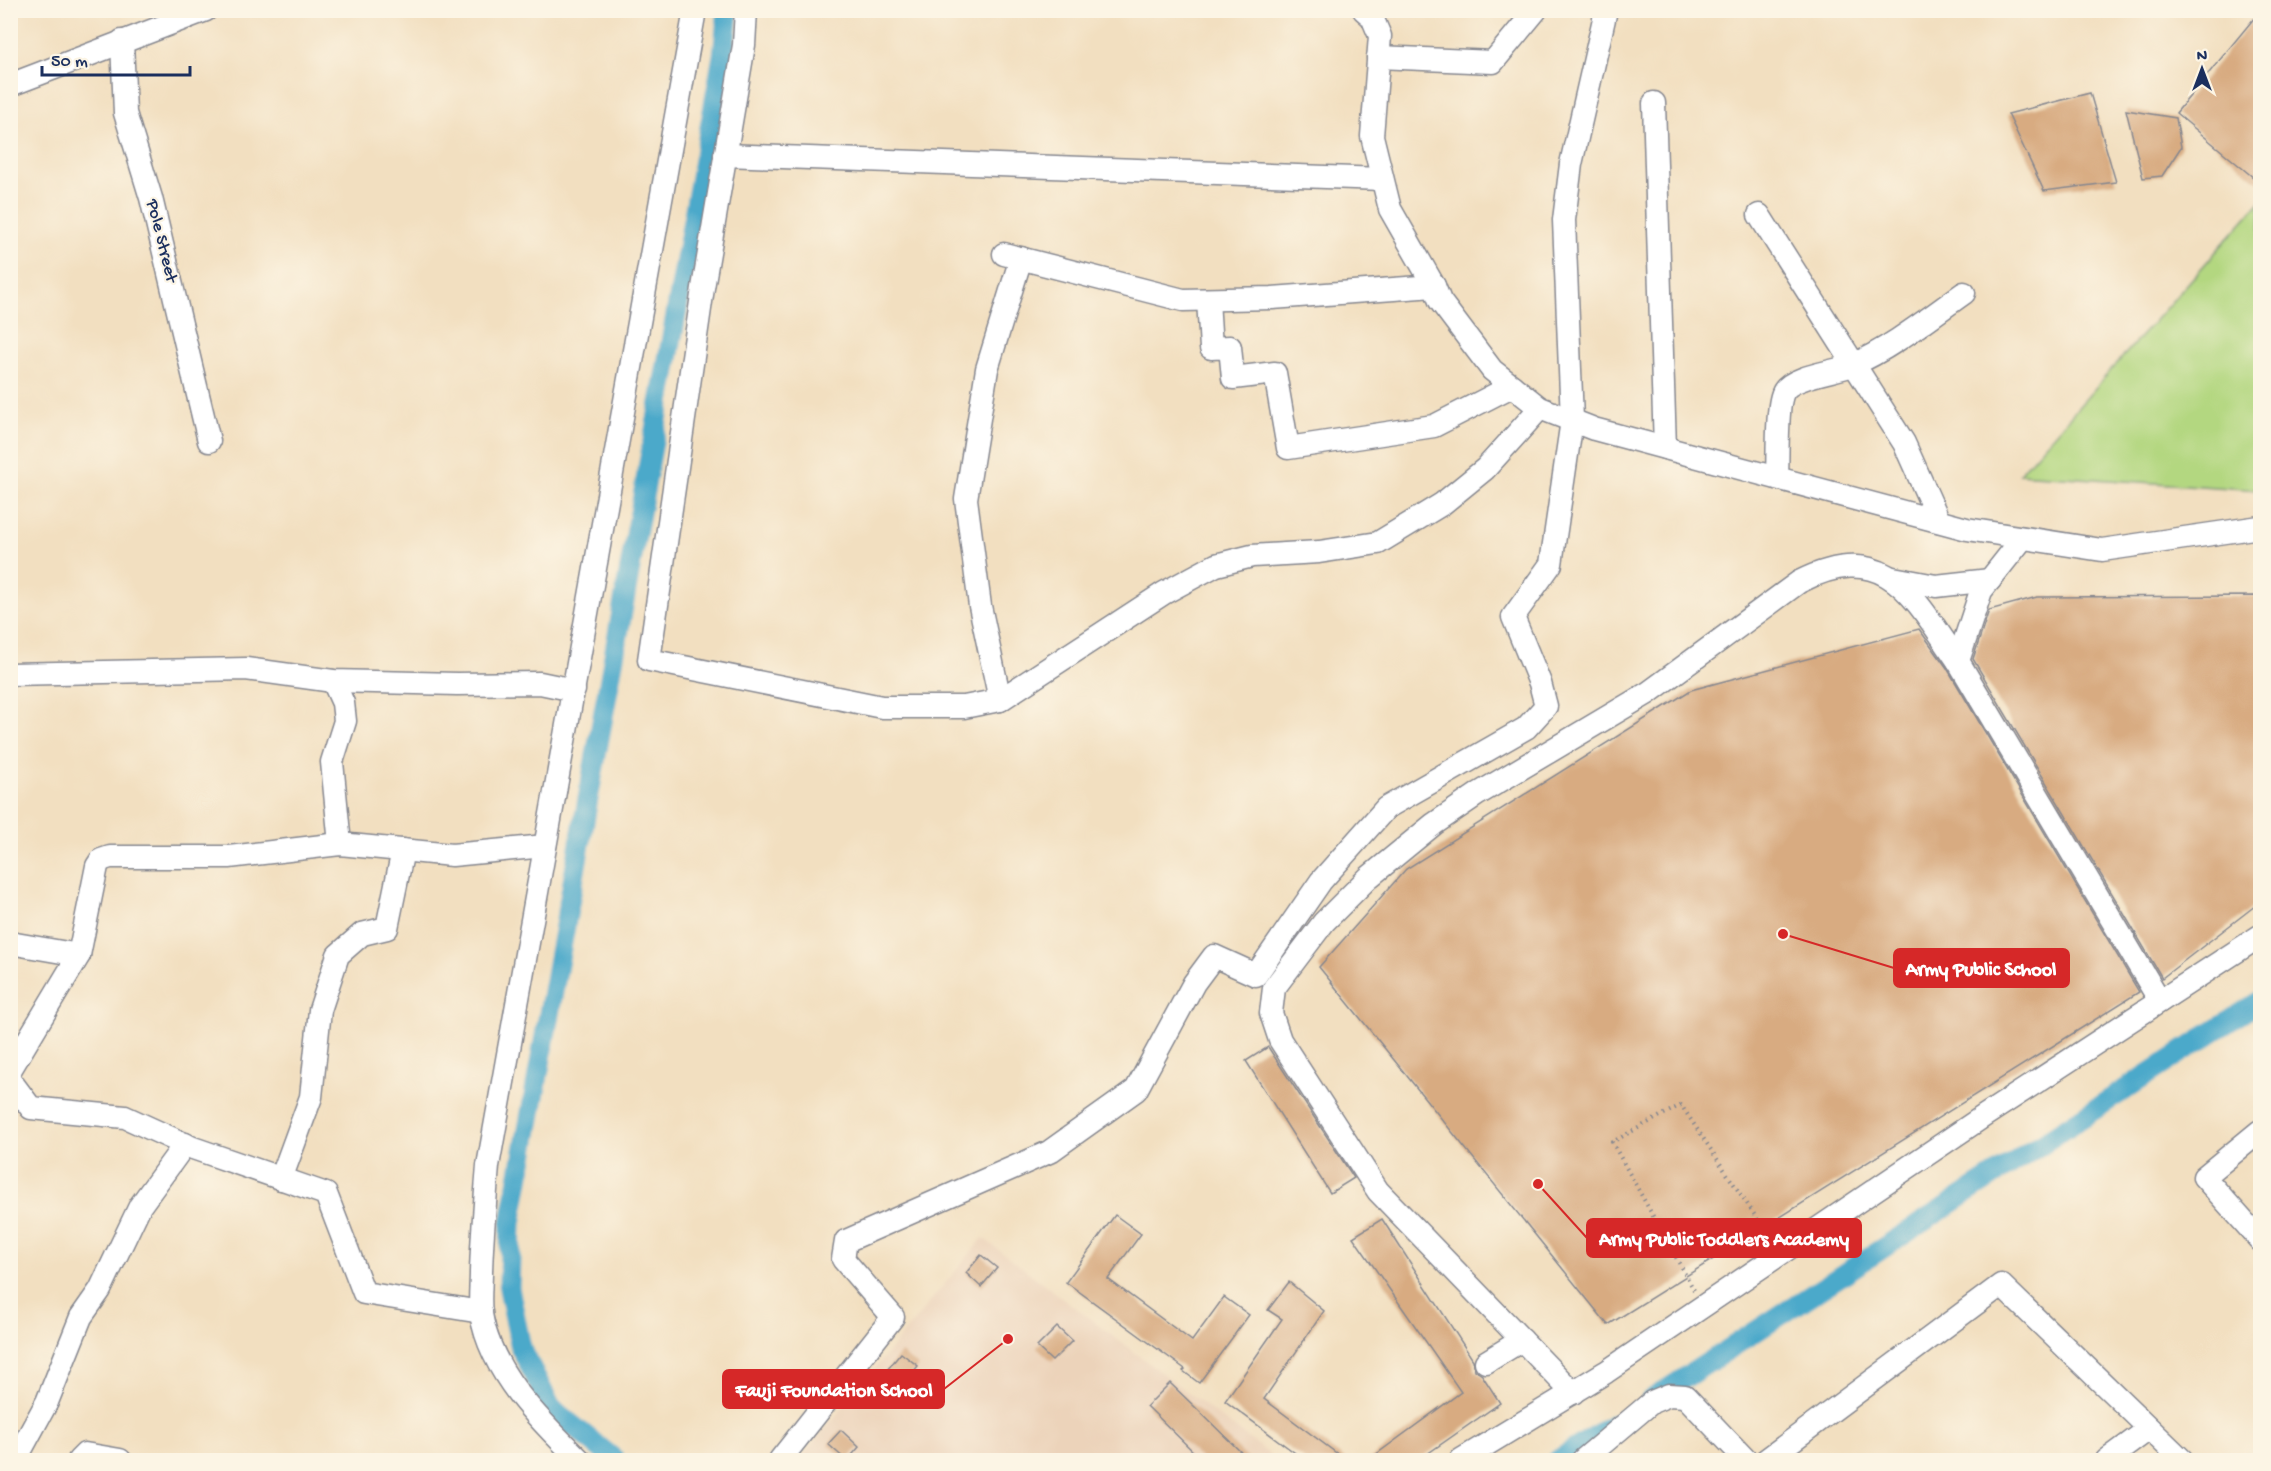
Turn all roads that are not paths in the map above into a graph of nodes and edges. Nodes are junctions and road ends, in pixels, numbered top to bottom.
1 (206, 10) edge
2 (695, 10) edge
3 (746, 10) edge
4 (1364, 10) edge
5 (1536, 10) edge
6 (1606, 10) edge
7 (122, 41) junction
8 (1378, 57) junction
9 (10, 84) edge
10 (1654, 103) dead end
11 (725, 155) junction
12 (1382, 179) junction
13 (1759, 215) dead end
14 (1434, 286) junction
15 (1964, 293) dead end
16 (1208, 300) junction
17 (1852, 365) junction
18 (1512, 386) junction
19 (1540, 408) junction
20 (1572, 420) junction
21 (209, 441) dead end
22 (1665, 448) junction
23 (1777, 478) junction
24 (1939, 521) junction
25 (2260, 527) edge
26 (2023, 538) junction
27 (1892, 577) junction
28 (1990, 580) junction
29 (1958, 661) junction
30 (10, 674) edge
31 (333, 681) junction
32 (574, 690) junction
33 (1000, 700) junction
34 (340, 844) junction
35 (545, 846) junction
36 (403, 850) junction
37 (2260, 936) edge
38 (10, 943) edge
39 (79, 955) junction
40 (2160, 1001) junction
41 (10, 1070) edge
42 (10, 1080) edge
43 (2260, 1131) edge
44 (185, 1144) junction
45 (281, 1179) junction
46 (2260, 1240) edge
47 (481, 1312) junction
48 (1522, 1340) junction
49 (1486, 1362) dead end
50 (1573, 1393) junction
51 (2149, 1429) junction
52 (16, 1458) edge
53 (574, 1459) edge
54 (79, 1461) edge
55 (120, 1461) edge
56 (780, 1461) edge
57 (1461, 1461) edge
58 (1583, 1461) edge
59 (1746, 1461) edge
60 (1766, 1461) edge
61 (2107, 1461) edge
62 (2182, 1461) edge

1 - 7 street
2 - 32 street
3 - 11 street
4 - 8 street
5 - 8 street
6 - 20 street
7 - 9 street
7 - 21 street, Pole Street
8 - 12 street
10 - 22 street
11 - 12 street
11 - 33 street
12 - 14 street
13 - 17 street
14 - 16 street
14 - 18 street
15 - 17 street
16 - 18 street
16 - 33 street
17 - 23 street
17 - 24 street
18 - 19 street
19 - 20 street
19 - 33 street
20 - 22 street
20 - 56 street
22 - 23 street
23 - 24 street
24 - 26 street
25 - 26 street
26 - 28 street
27 - 28 street
27 - 29 street
27 - 48 street
28 - 29 street
29 - 40 street
30 - 31 street
31 - 32 street
31 - 34 street
32 - 35 street
34 - 36 street
34 - 39 street
35 - 36 street
35 - 47 street
36 - 45 street
37 - 40 street
38 - 39 street
39 - 41 street
40 - 50 street
42 - 44 street
43 - 46 street
44 - 45 street
44 - 52 street
45 - 47 street
47 - 53 street
48 - 49 street
48 - 50 street
50 - 57 street
51 - 60 street
51 - 61 street
51 - 62 street
54 - 55 street
58 - 59 street

